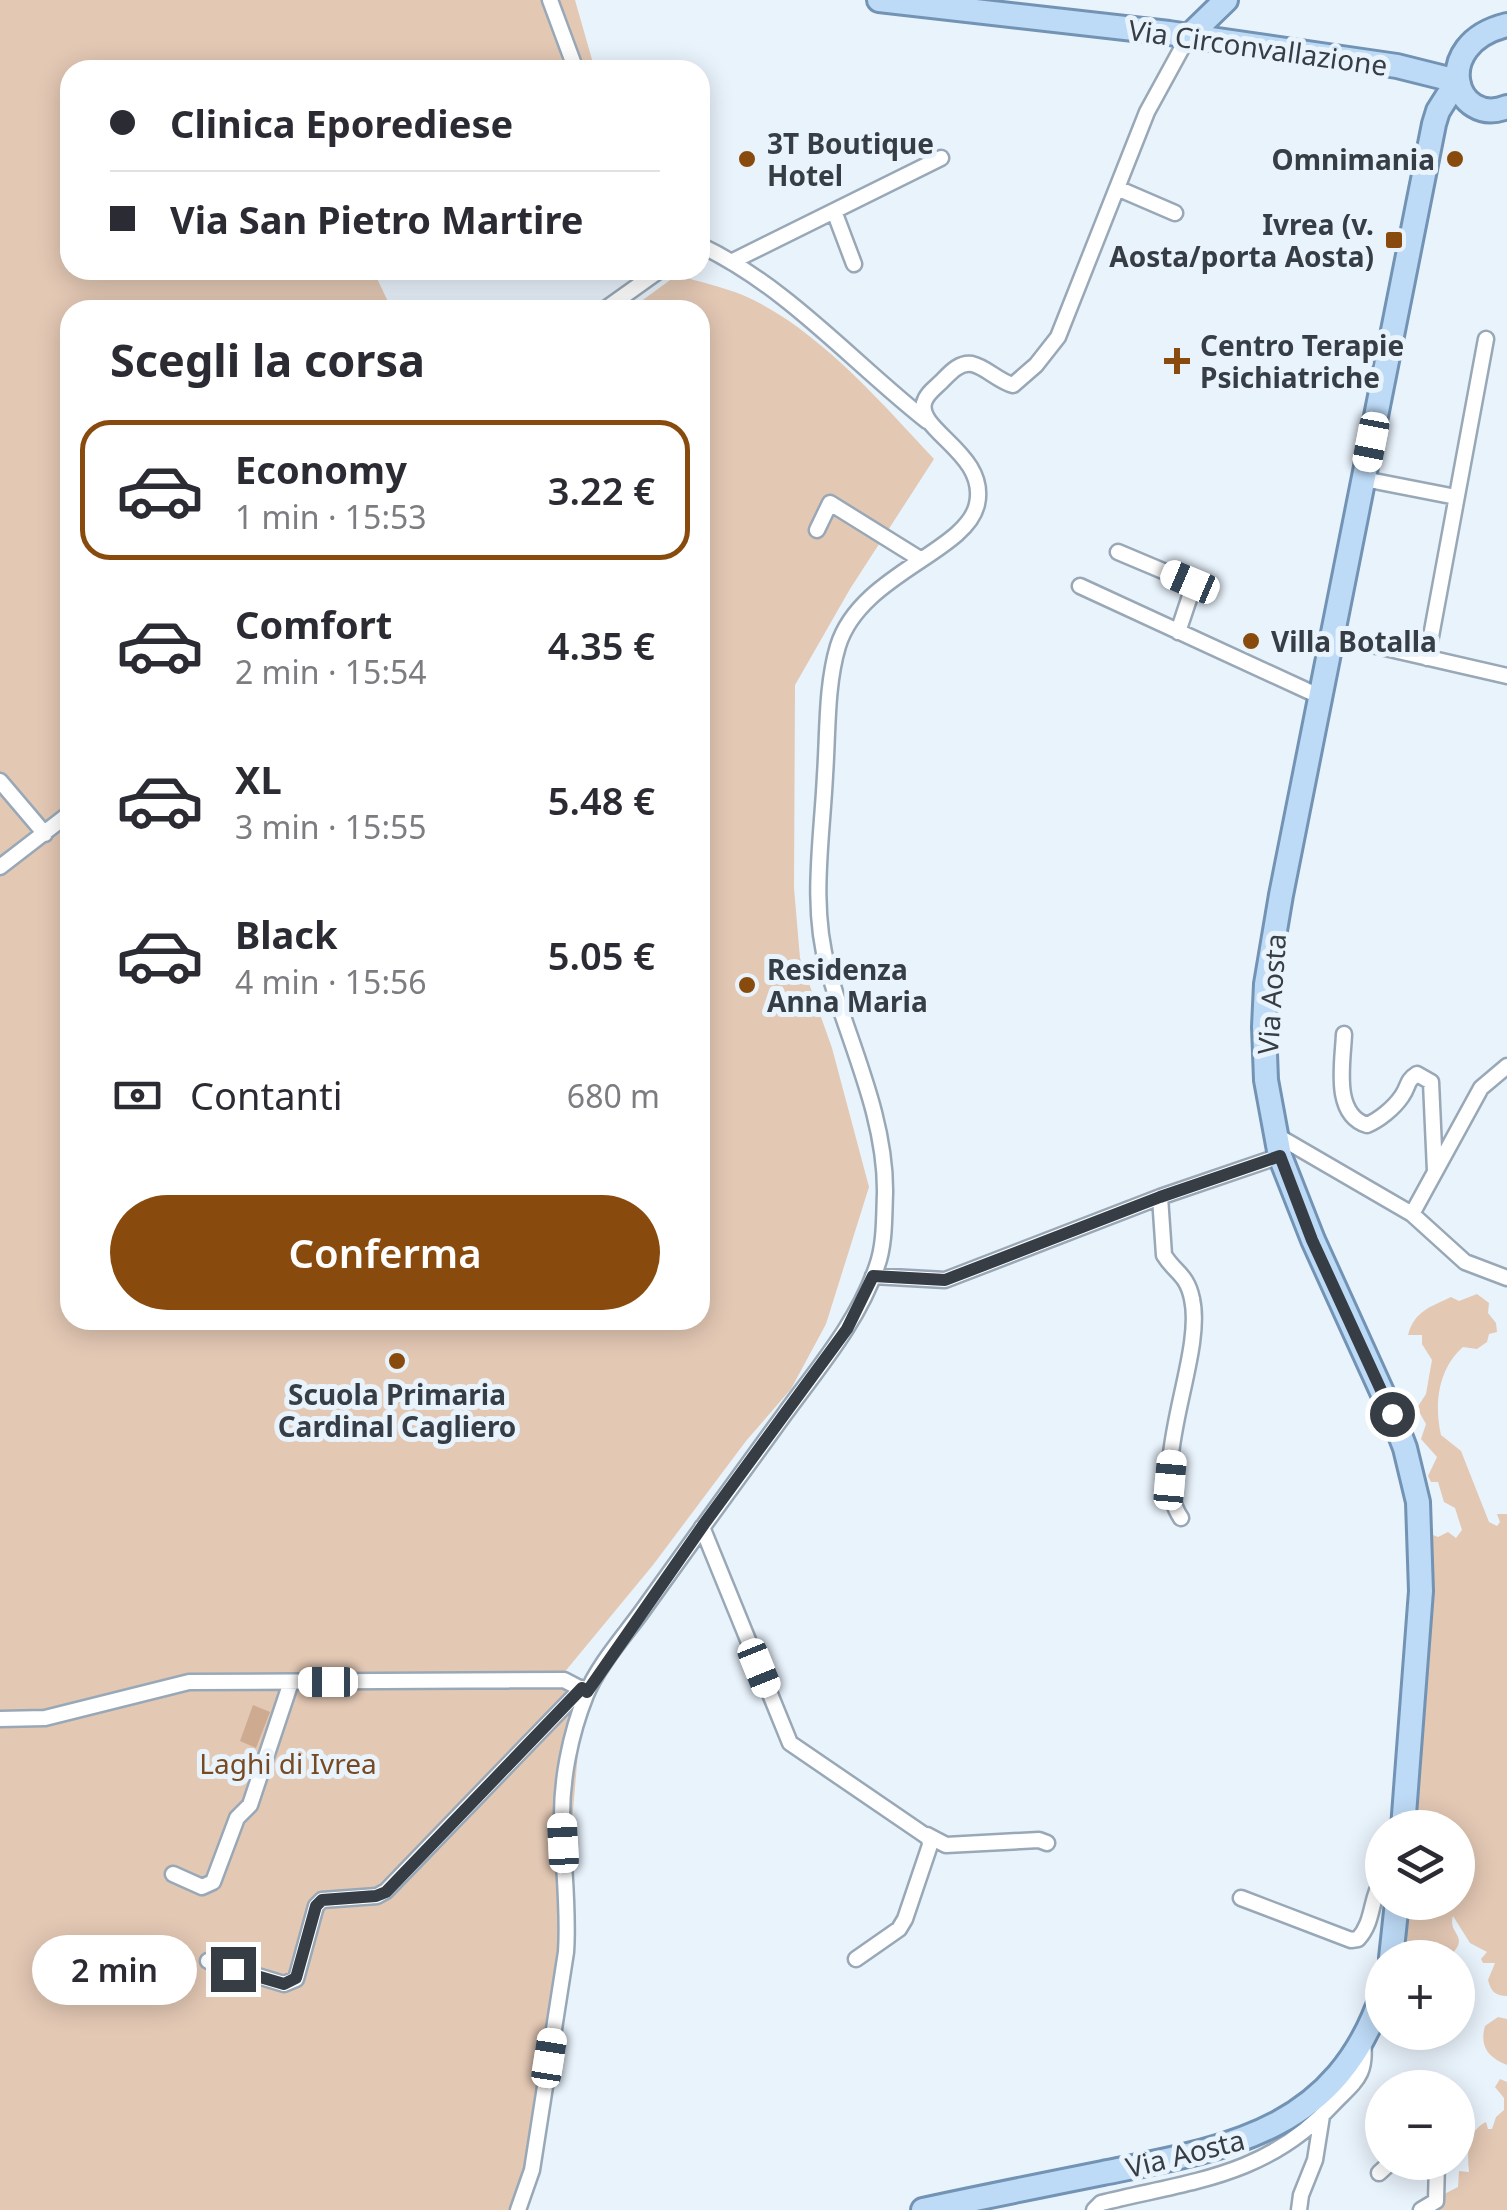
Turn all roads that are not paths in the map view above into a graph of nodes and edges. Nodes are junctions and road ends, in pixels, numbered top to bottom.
1 (550, 0) edge
2 (879, 0) edge
3 (1226, 0) edge
4 (1507, 25) edge
5 (1188, 37) junction
6 (572, 60) edge
7 (1420, 74) junction
8 (1458, 81) junction
9 (1474, 104) junction
10 (1507, 106) edge
11 (1438, 111) junction
12 (1431, 147) junction
13 (941, 158) dead end
14 (1117, 188) junction
15 (834, 211) junction
16 (1175, 213) dead end
17 (710, 250) edge
18 (731, 262) junction
19 (854, 264) dead end
20 (646, 280) edge
21 (618, 300) edge
22 (1486, 339) dead end
23 (929, 422) junction
24 (1364, 480) junction
25 (1456, 496) junction
26 (816, 530) dead end
27 (1118, 552) dead end
28 (920, 559) junction
29 (1080, 586) dead end
30 (1178, 632) junction
31 (1333, 636) junction
32 (1427, 658) junction
33 (1507, 676) edge
34 (1321, 696) junction
35 (0, 781) edge
36 (60, 822) edge
37 (45, 834) junction
38 (0, 867) edge
39 (1344, 1034) dead end
40 (1507, 1066) edge
41 (1278, 1145) junction
42 (1435, 1172) junction
43 (1160, 1197) junction
44 (1412, 1214) junction
45 (1164, 1255) junction
46 (873, 1276) junction
47 (1507, 1278) edge
48 (1166, 1279) dead end
49 (1182, 1518) dead end
50 (702, 1527) junction
51 (291, 1682) junction
52 (584, 1690) junction
53 (0, 1719) edge
54 (1404, 1810) edge
55 (927, 1835) junction
56 (1048, 1843) dead end
57 (173, 1874) dead end
58 (1241, 1898) dead end
59 (1370, 1920) edge
60 (856, 1959) dead end
61 (208, 1961) dead end
62 (1365, 2034) edge
63 (1363, 2039) junction
64 (1322, 2116) junction
65 (1437, 2180) edge
66 (518, 2210) edge
67 (923, 2210) edge
68 (1094, 2210) edge
69 (1299, 2210) edge
70 (1421, 2210) edge

1 - 6 street
2 - 5 main road, Via Circonvallazione
3 - 5 main road
4 - 8 main road, Via Aosta
5 - 7 main road, Via Circonvallazione
5 - 14 street
7 - 8 main road, Via Circonvallazione
7 - 11 main road
8 - 9 main road
8 - 11 main road, Via Aosta
9 - 10 main road
9 - 12 main road
11 - 12 main road, Via Aosta
12 - 24 main road, Via Aosta
13 - 15 street
14 - 16 street
14 - 23 street
15 - 18 street
15 - 19 street
17 - 18 street
18 - 23 street
20 - 21 street
22 - 25 street
23 - 28 street
24 - 25 street
24 - 31 main road, Via Aosta
25 - 32 street
26 - 28 street
27 - 30 street
28 - 46 street
29 - 30 street
30 - 34 street
31 - 32 street
31 - 34 main road, Via Aosta
32 - 33 street
34 - 41 main road, Via Aosta
35 - 37 street
36 - 37 street
37 - 38 street
39 - 42 street
40 - 42 street
41 - 43 street
41 - 44 street
41 - 54 main road, Via Aosta
42 - 44 street
43 - 45 street
43 - 46 street
44 - 47 street
45 - 48 street
45 - 49 street
46 - 50 street
50 - 52 street
50 - 55 street
51 - 52 street
51 - 53 street
51 - 57 street
52 - 61 street
52 - 66 street
55 - 56 street
55 - 60 street
58 - 59 street
62 - 63 main road, Via Aosta
63 - 64 street
63 - 67 main road, Via Aosta
64 - 68 street
64 - 69 street
65 - 70 street

